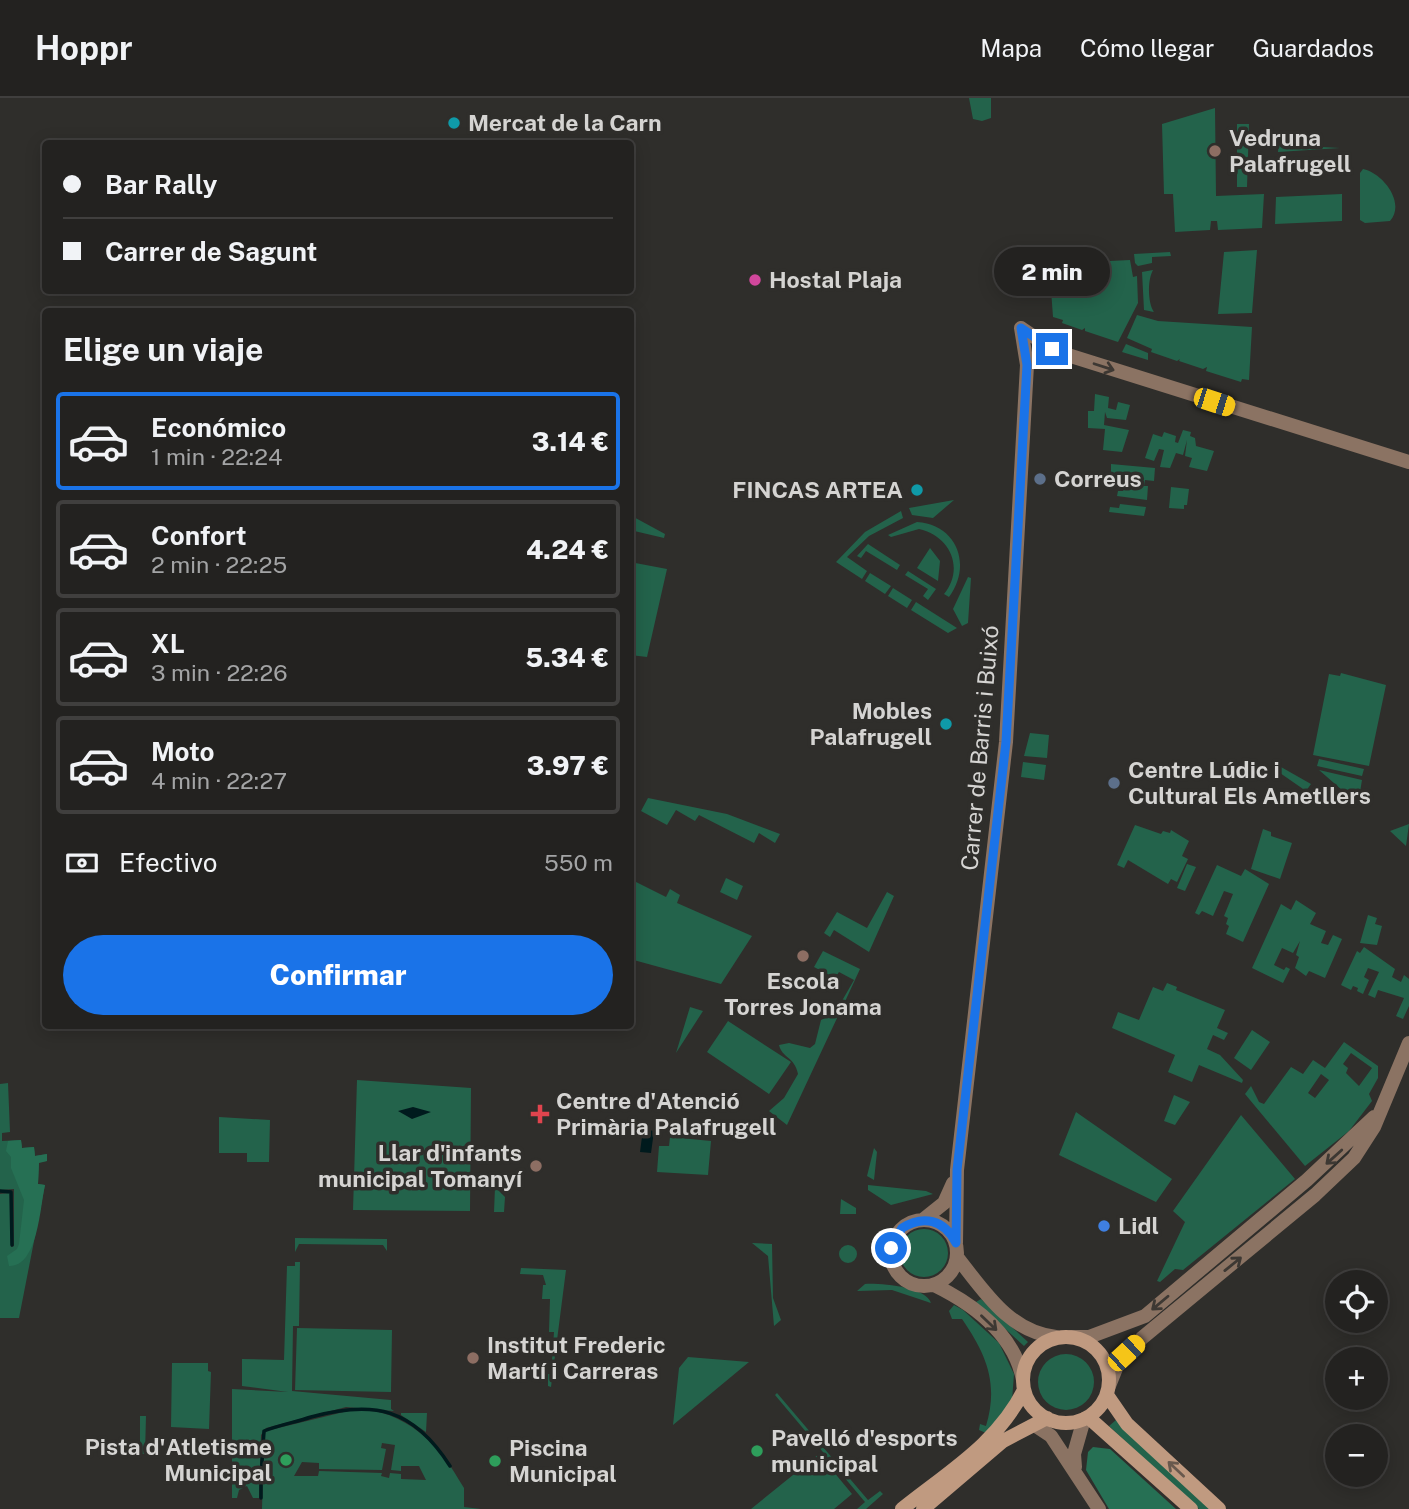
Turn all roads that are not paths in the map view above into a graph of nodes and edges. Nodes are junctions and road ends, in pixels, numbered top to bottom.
1 (1409, 463) edge
2 (1409, 1043) edge
3 (1381, 1108) junction
4 (957, 1170) junction
5 (924, 1219) junction
6 (957, 1250) junction
7 (934, 1285) junction
8 (1072, 1337) junction
9 (1056, 1338) junction
10 (1023, 1385) junction
11 (1108, 1390) junction
12 (1086, 1418) junction
13 (1044, 1421) junction
14 (1077, 1472) junction
15 (902, 1509) edge
16 (923, 1509) edge
17 (1099, 1509) edge
18 (1191, 1509) edge
19 (1219, 1509) edge

4 -> 1 street, Carrer de Barris i Buixó
2 - 3 street
3 -> 8 street
11 -> 3 street
4 - 5 street, Carrer de Barris i Buixó
4 - 6 street, Carrer de Barris i Buixó
5 - 6 street
5 - 7 street
6 - 7 street
6 - 9 street
7 -> 10 street
8 - 9 main road
8 - 11 main road
9 - 10 main road
10 - 13 main road
10 - 15 main road
11 - 12 main road
19 -> 11 main road
12 - 13 main road
12 - 14 street
12 - 18 main road
13 - 14 street
13 - 16 main road
14 - 17 street

